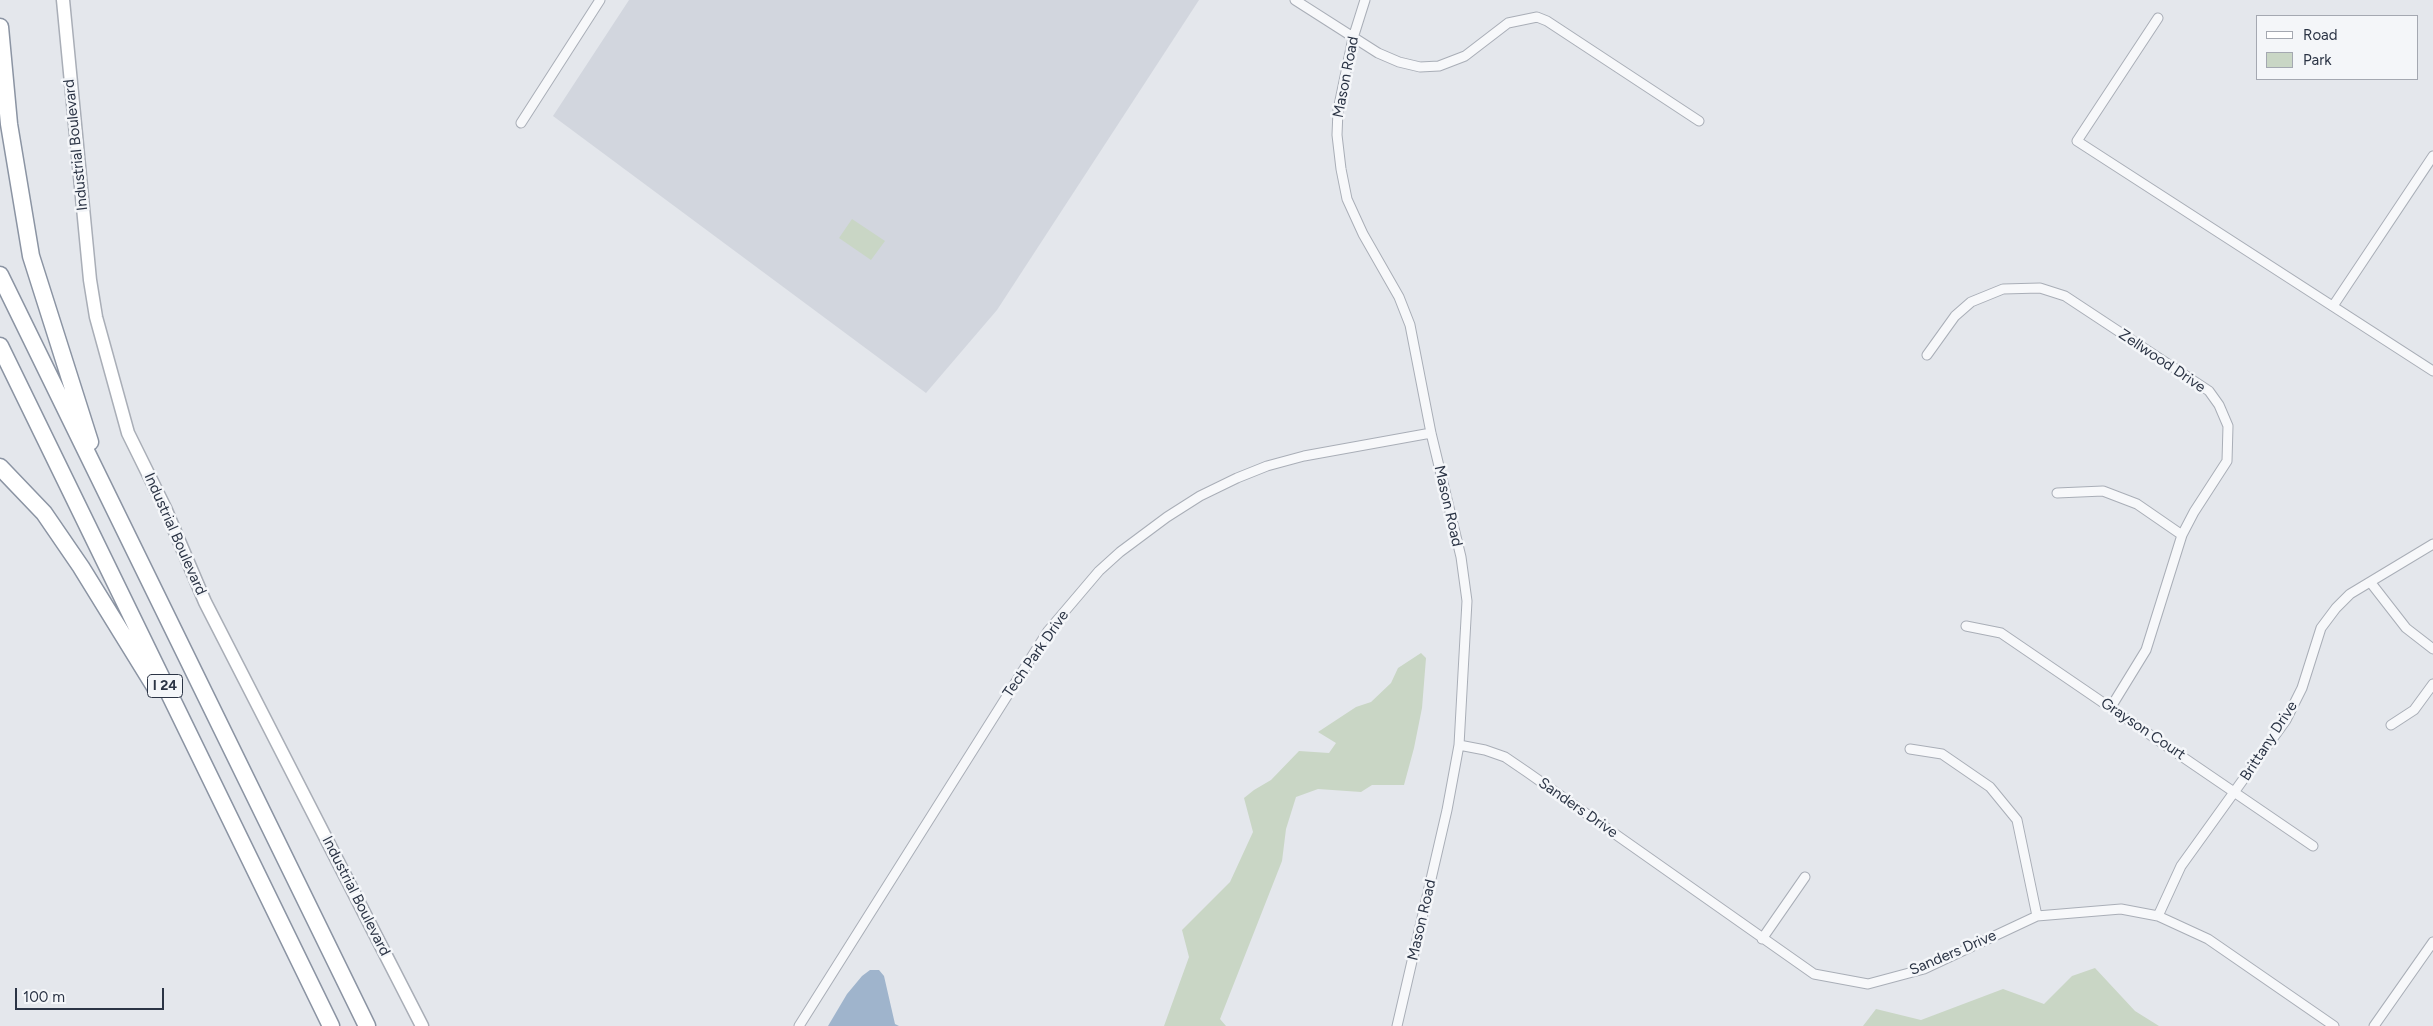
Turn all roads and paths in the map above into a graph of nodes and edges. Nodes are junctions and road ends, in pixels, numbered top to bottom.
1 (62, 0) edge
2 (600, 0) edge
3 (1295, 0) edge
4 (1365, 0) edge
5 (2158, 18) dead end
6 (0, 27) edge
7 (1353, 38) junction
8 (1699, 120) dead end
9 (521, 123) dead end
10 (2433, 156) edge
11 (0, 275) edge
12 (2334, 306) junction
13 (0, 346) edge
14 (1927, 355) dead end
15 (2433, 371) edge
16 (1431, 433) junction
17 (0, 467) edge
18 (2057, 493) dead end
19 (108, 498) junction
20 (2182, 535) junction
21 (2433, 544) edge
22 (2371, 583) junction
23 (1966, 626) dead end
24 (2433, 649) edge
25 (2433, 684) edge
26 (2111, 707) junction
27 (2391, 725) dead end
28 (1458, 745) junction
29 (1910, 749) dead end
30 (205, 769) junction
31 (2236, 791) junction
32 (2314, 846) dead end
33 (1805, 877) dead end
34 (2037, 916) junction
35 (2158, 916) junction
36 (1762, 939) junction
37 (2433, 942) edge
38 (330, 1026) edge
39 (367, 1026) edge
40 (422, 1026) edge
41 (799, 1026) edge
42 (1397, 1026) edge
43 (2334, 1026) edge
44 (2374, 1026) edge

1 - 40 street, Industrial Boulevard
2 - 9 street
3 - 7 street
4 - 7 street, Mason Road
5 - 12 street
6 - 19 highway
7 - 8 street
7 - 16 street, Mason Road
10 - 12 street
11 - 19 highway, I 24
12 - 15 street
13 - 30 highway, I 24
14 - 20 street, Zellwood Drive
16 - 28 street, Mason Road
16 - 41 street, Tech Park Drive
17 - 30 highway
18 - 20 street
19 - 39 highway, I 24
20 - 26 street, Zellwood Drive
21 - 22 street, Brittany Drive
22 - 24 street
22 - 31 street, Brittany Drive
23 - 26 street, Grayson Court
25 - 27 street
26 - 31 street, Grayson Court
28 - 36 street, Sanders Drive
28 - 42 street, Mason Road
29 - 34 street
30 - 38 highway, I 24
31 - 32 street, Grayson Court
31 - 35 street, Brittany Drive
33 - 36 street
34 - 35 street, Sanders Drive
34 - 36 street, Sanders Drive
35 - 43 street, Sanders Drive
37 - 44 street

